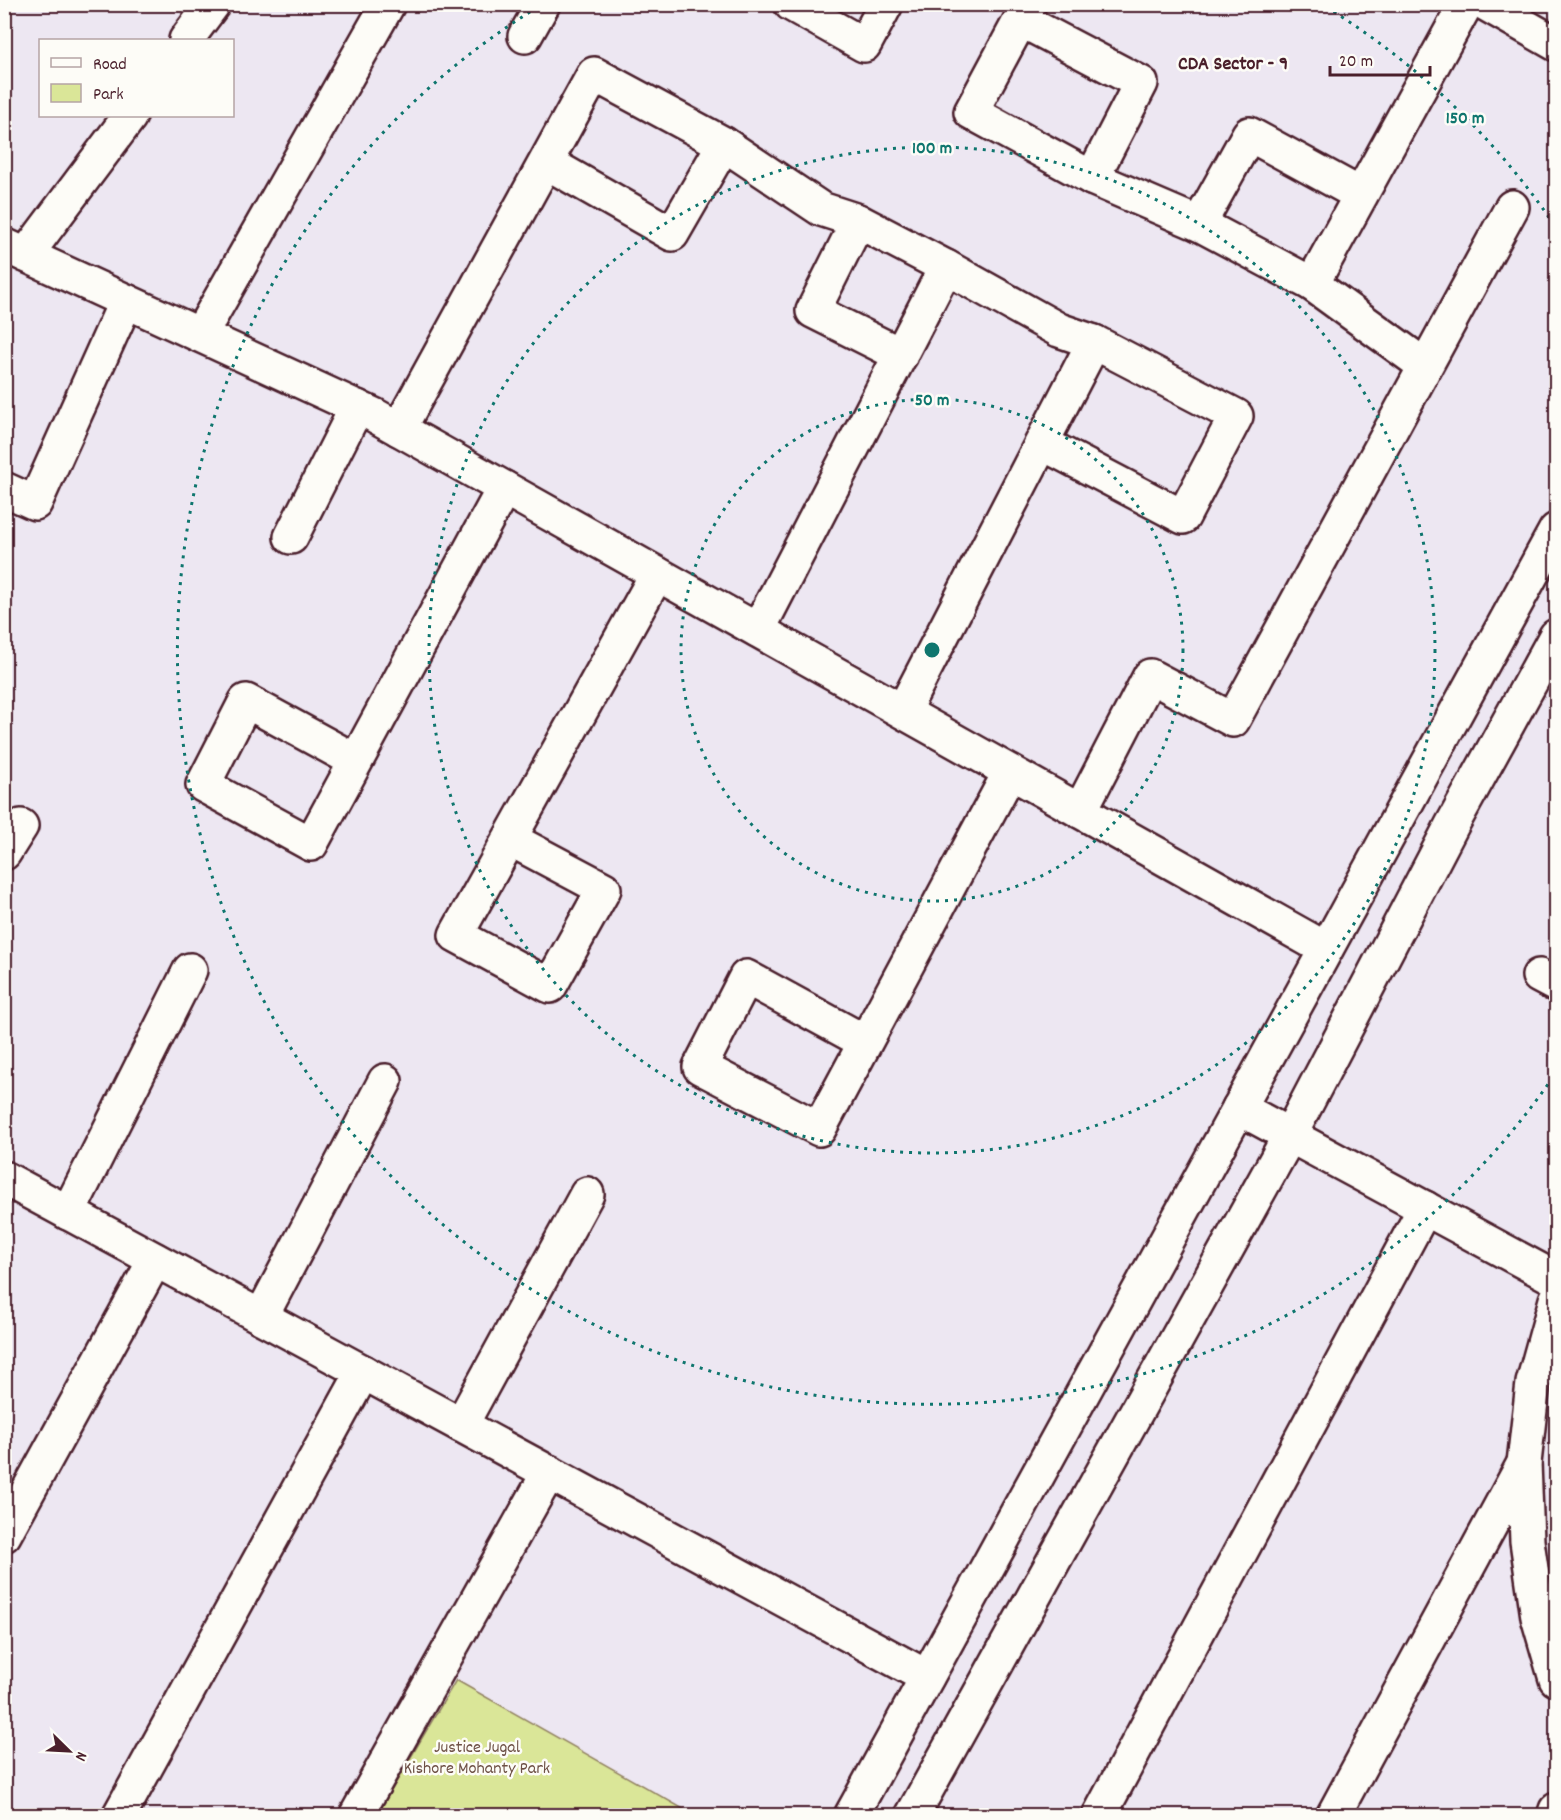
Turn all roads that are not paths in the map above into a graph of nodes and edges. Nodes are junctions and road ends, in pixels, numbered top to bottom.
1 (213, 4) edge
2 (388, 4) edge
3 (543, 4) edge
4 (791, 4) edge
5 (886, 4) edge
6 (1466, 4) edge
7 (1486, 4) edge
8 (1025, 12) edge
9 (525, 36) dead end
10 (187, 39) edge
11 (1557, 44) edge
12 (129, 117) edge
13 (724, 144) junction
14 (546, 162) junction
15 (1092, 178) junction
16 (1361, 195) junction
17 (1512, 207) dead end
18 (858, 221) junction
19 (1199, 224) junction
20 (15, 250) edge
21 (946, 267) junction
22 (1312, 284) junction
23 (126, 301) junction
24 (200, 335) junction
25 (1094, 342) junction
26 (901, 355) junction
27 (1425, 366) junction
28 (357, 407) junction
29 (399, 429) junction
30 (1042, 442) junction
31 (504, 488) junction
32 (4, 489) edge
33 (1557, 530) edge
34 (291, 537) dead end
35 (657, 574) junction
36 (758, 630) junction
37 (1557, 636) edge
38 (903, 711) junction
39 (356, 760) junction
40 (1010, 772) junction
41 (1080, 811) junction
42 (510, 839) junction
43 (1326, 949) junction
44 (190, 970) dead end
45 (865, 1042) junction
46 (385, 1081) dead end
47 (1239, 1108) junction
48 (1290, 1135) junction
49 (4, 1178) edge
50 (587, 1194) dead end
51 (1425, 1208) junction
52 (68, 1213) junction
53 (155, 1260) junction
54 (1557, 1279) edge
55 (1557, 1300) edge
56 (261, 1317) junction
57 (363, 1372) junction
58 (461, 1425) junction
59 (1524, 1463) junction
60 (549, 1472) junction
61 (4, 1535) edge
62 (927, 1677) junction
63 (1557, 1679) edge
64 (1557, 1810) edge
65 (119, 1815) edge
66 (356, 1815) edge
67 (851, 1815) edge
68 (912, 1815) edge
69 (1099, 1815) edge
70 (1333, 1815) edge
71 (1554, 1815) edge

1 - 10 street
2 - 24 street
3 - 9 street
4 - 5 street
6 - 16 street
7 - 11 street
8 - 15 street
8 - 15 street
12 - 20 street
13 - 14 street
13 - 14 street
13 - 18 street
14 - 29 street
15 - 19 street
16 - 19 street
16 - 22 street
17 - 27 street
18 - 21 street
18 - 26 street
19 - 22 street
20 - 23 street
21 - 25 street
21 - 26 street
22 - 27 street
23 - 24 street
23 - 32 street
24 - 28 street
25 - 30 street
25 - 30 street
26 - 36 street
27 - 41 street
28 - 29 street
28 - 34 street
29 - 31 street
30 - 38 street
31 - 35 street
31 - 39 street
33 - 43 street
35 - 36 street
35 - 42 street
36 - 38 street
37 - 48 street
38 - 40 street
39 - 39 street
40 - 41 street
40 - 45 street
41 - 43 street
42 - 42 street
43 - 47 street
44 - 52 street
45 - 45 street
46 - 56 street
47 - 48 street
47 - 62 street
48 - 51 street
48 - 68 street
49 - 52 street
50 - 58 street
51 - 54 street
51 - 69 street
52 - 53 street
53 - 56 street
53 - 61 street
55 - 59 street
56 - 57 street
57 - 58 street
57 - 65 street
58 - 60 street
59 - 63 street
59 - 70 street
60 - 62 street
60 - 66 street
62 - 67 street
64 - 71 street

